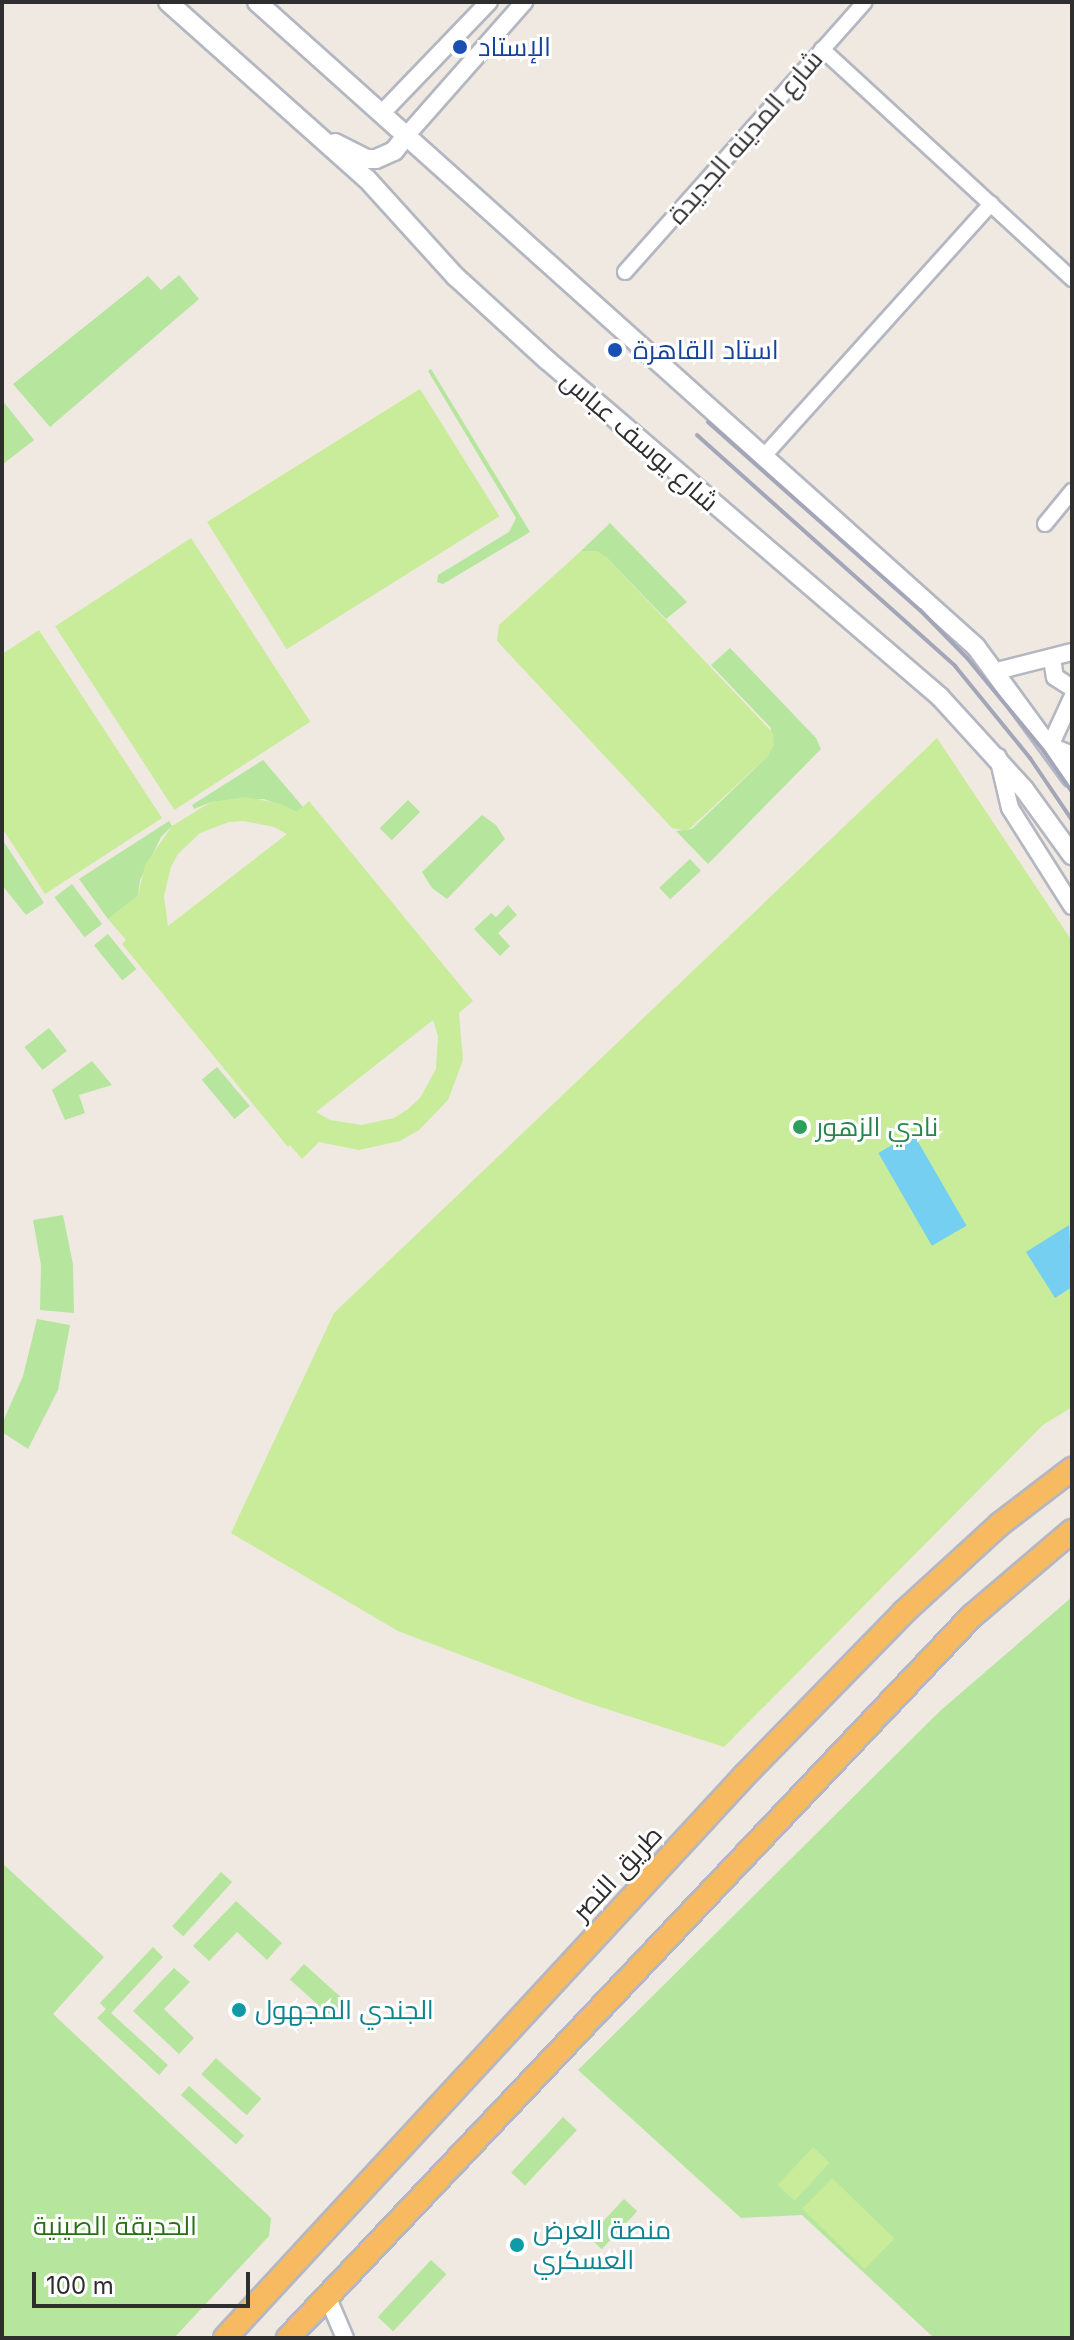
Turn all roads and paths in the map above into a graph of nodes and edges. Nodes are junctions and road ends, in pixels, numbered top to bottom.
1 (168, 2) edge
2 (257, 2) edge
3 (489, 2) edge
4 (524, 2) edge
5 (865, 2) edge
6 (822, 49) junction
7 (428, 66) junction
8 (452, 86) junction
9 (382, 113) junction
10 (406, 136) junction
11 (328, 145) junction
12 (991, 204) junction
13 (625, 272) dead end
14 (1072, 279) edge
15 (763, 457) junction
16 (1072, 491) edge
17 (1045, 524) dead end
18 (1072, 652) edge
19 (1052, 659) junction
20 (997, 671) junction
21 (1072, 688) edge
22 (1072, 698) edge
23 (1050, 746) junction
24 (1072, 755) edge
25 (998, 757) junction
26 (1072, 778) edge
27 (1072, 855) edge
28 (1072, 906) edge
29 (1072, 1469) edge
30 (1072, 1531) edge
31 (327, 2296) junction
32 (225, 2338) edge
33 (288, 2338) edge
34 (345, 2338) edge

1 - 11 main road, شارع يوسف عباس
2 - 9 main road
3 - 7 street
4 - 8 street
5 - 6 street, شارع المدينه الجديدة
6 - 12 street
6 - 13 street, شارع المدينه الجديدة
7 - 8 street
7 - 9 street
8 - 10 street
9 - 10 main road
10 - 11 main road
10 - 15 main road
11 - 25 main road, شارع يوسف عباس
12 - 14 street
12 - 15 street
15 - 20 main road
16 - 17 street
18 - 19 street
19 - 20 street
19 - 21 street
20 - 23 main road
22 - 23 street
23 - 24 street
23 - 26 main road
25 - 27 main road, شارع يوسف عباس
25 - 28 street
29 - 32 highway, طريق النصر
30 - 31 highway
31 - 33 highway
31 - 34 street

